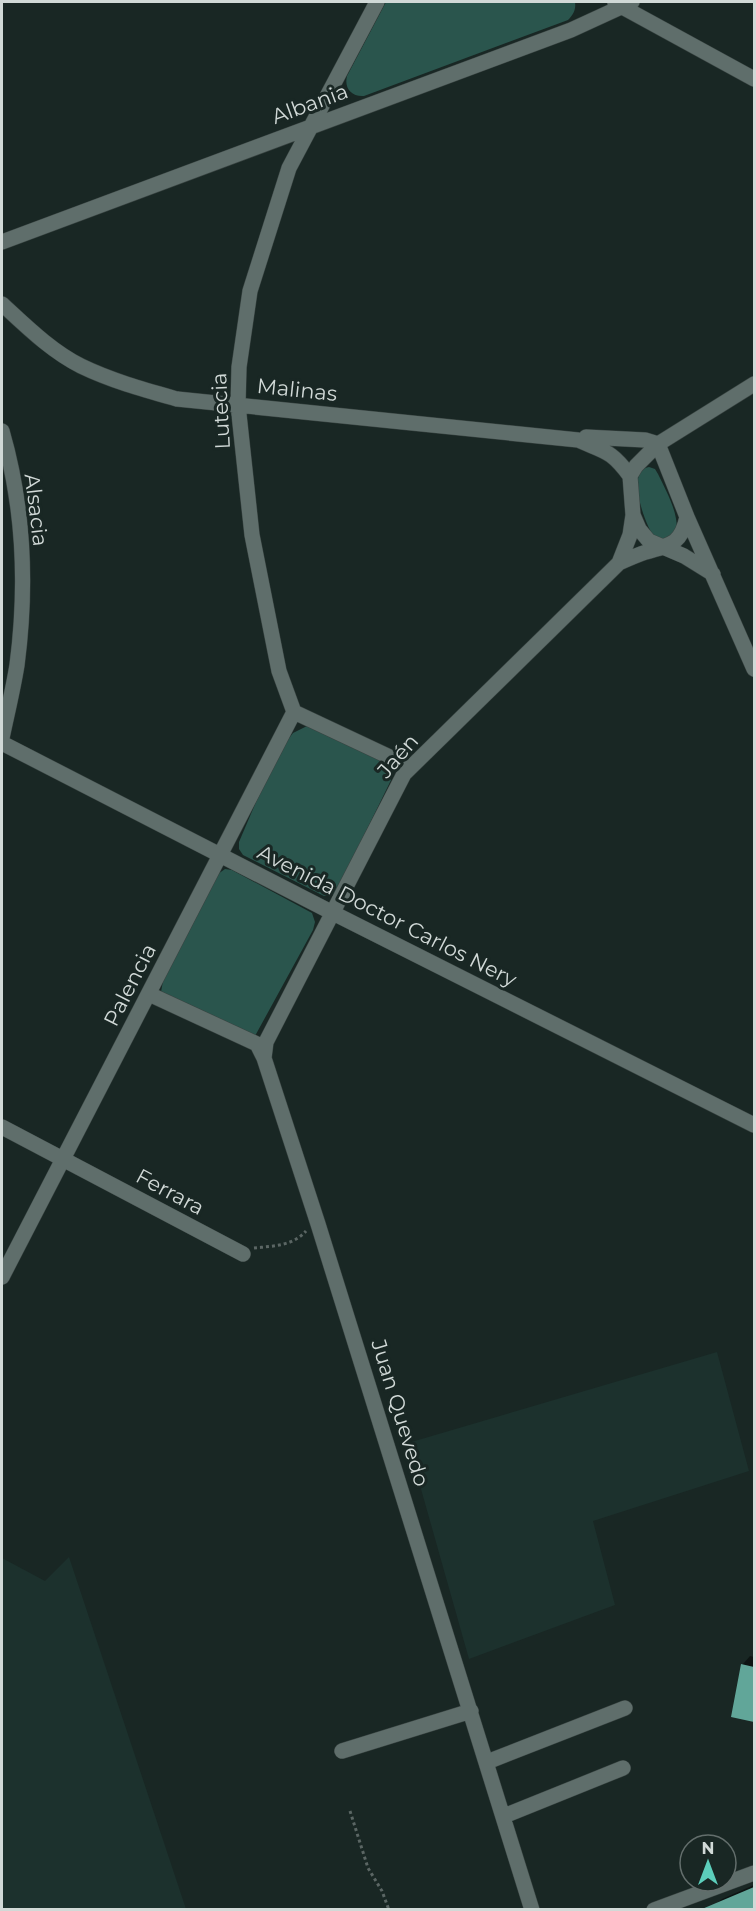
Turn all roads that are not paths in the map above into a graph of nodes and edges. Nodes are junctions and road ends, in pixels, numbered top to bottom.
1 (377, 2) edge
2 (622, 3) edge
3 (754, 80) edge
4 (311, 126) junction
5 (2, 242) edge
6 (2, 304) edge
7 (754, 384) edge
8 (238, 405) junction
9 (2, 431) edge
10 (578, 440) junction
11 (658, 444) junction
12 (630, 476) junction
13 (633, 514) junction
14 (687, 517) junction
15 (663, 548) junction
16 (619, 563) junction
17 (713, 574) junction
18 (754, 669) edge
19 (294, 712) junction
20 (2, 738) edge
21 (2, 743) edge
22 (411, 767) junction
23 (220, 855) junction
24 (333, 914) junction
25 (149, 994) junction
26 (264, 1058) junction
27 (754, 1125) edge
28 (2, 1127) edge
29 (63, 1159) junction
30 (243, 1254) road end
31 (2, 1277) edge
32 (625, 1708) dead end
33 (471, 1711) junction
34 (342, 1750) dead end
35 (487, 1762) junction
36 (623, 1768) dead end
37 (504, 1816) junction
38 (754, 1873) edge
39 (532, 1910) edge
40 (654, 1910) edge

1 - 4 street, Lutecia
2 - 3 street
2 - 4 street, Albania
4 - 5 street, Albania
4 - 8 street, Lutecia
6 - 8 street, Malinas
7 - 11 street
8 - 10 street, Malinas
8 - 19 street, Lutecia
9 - 20 street, Alsacia
10 - 11 street, Malinas
10 - 12 street, Malinas
11 - 12 street
11 - 14 street
12 - 13 street
13 - 15 street
13 - 16 street, Jaén
14 - 15 street
14 - 17 street
15 - 16 street, Jaén
15 - 17 street
16 - 22 street, Jaén
17 - 18 street
19 - 22 street
19 - 23 street, Palencia
21 - 23 street, Avenida Doctor Carlos Nery
22 - 24 street, Jaén
23 - 24 street, Avenida Doctor Carlos Nery
23 - 25 street, Palencia
24 - 26 street, Jaén
24 - 27 street, Avenida Doctor Carlos Nery
25 - 26 street, Juan Quevedo
25 - 29 street, Palencia
26 - 33 street, Juan Quevedo
28 - 29 street, Ferrara
29 - 30 street, Ferrara
29 - 31 street, Palencia
32 - 35 street
33 - 34 street
33 - 35 street, Juan Quevedo
35 - 37 street, Juan Quevedo
36 - 37 street
37 - 39 street, Juan Quevedo
38 - 40 street

